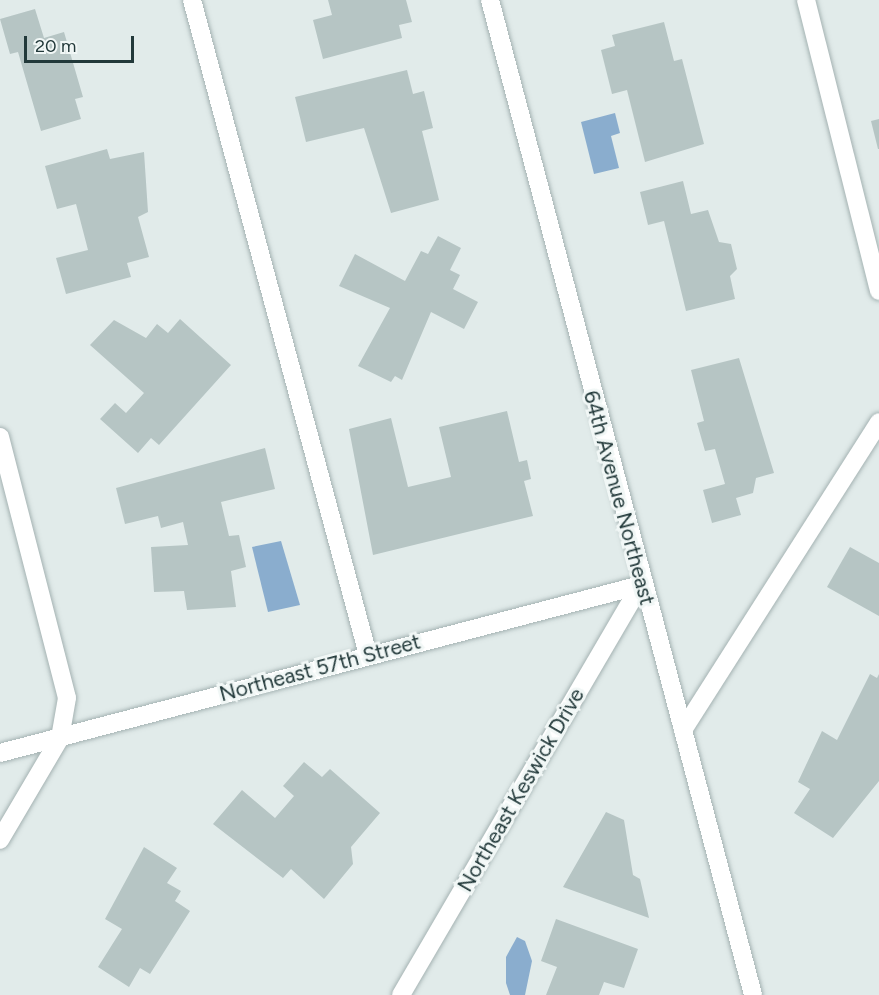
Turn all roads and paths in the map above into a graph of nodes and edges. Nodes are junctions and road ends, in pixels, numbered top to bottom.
1 (192, 0) edge
2 (490, 0) edge
3 (806, 0) edge
4 (879, 291) edge
5 (879, 422) edge
6 (0, 437) edge
7 (641, 585) junction
8 (368, 655) junction
9 (683, 730) junction
10 (60, 738) junction
11 (0, 753) edge
12 (0, 840) edge
13 (401, 995) edge
14 (753, 995) edge

1 - 8 street
2 - 7 street, 64th Avenue Northeast
3 - 4 street
5 - 9 street
6 - 10 street
7 - 8 street, Northeast 57th Street
7 - 9 street, 64th Avenue Northeast
7 - 13 street, Northeast Keswick Drive
8 - 10 street, Northeast 57th Street
9 - 14 street, 64th Avenue Northeast
10 - 11 street, Northeast 57th Street
10 - 12 street

